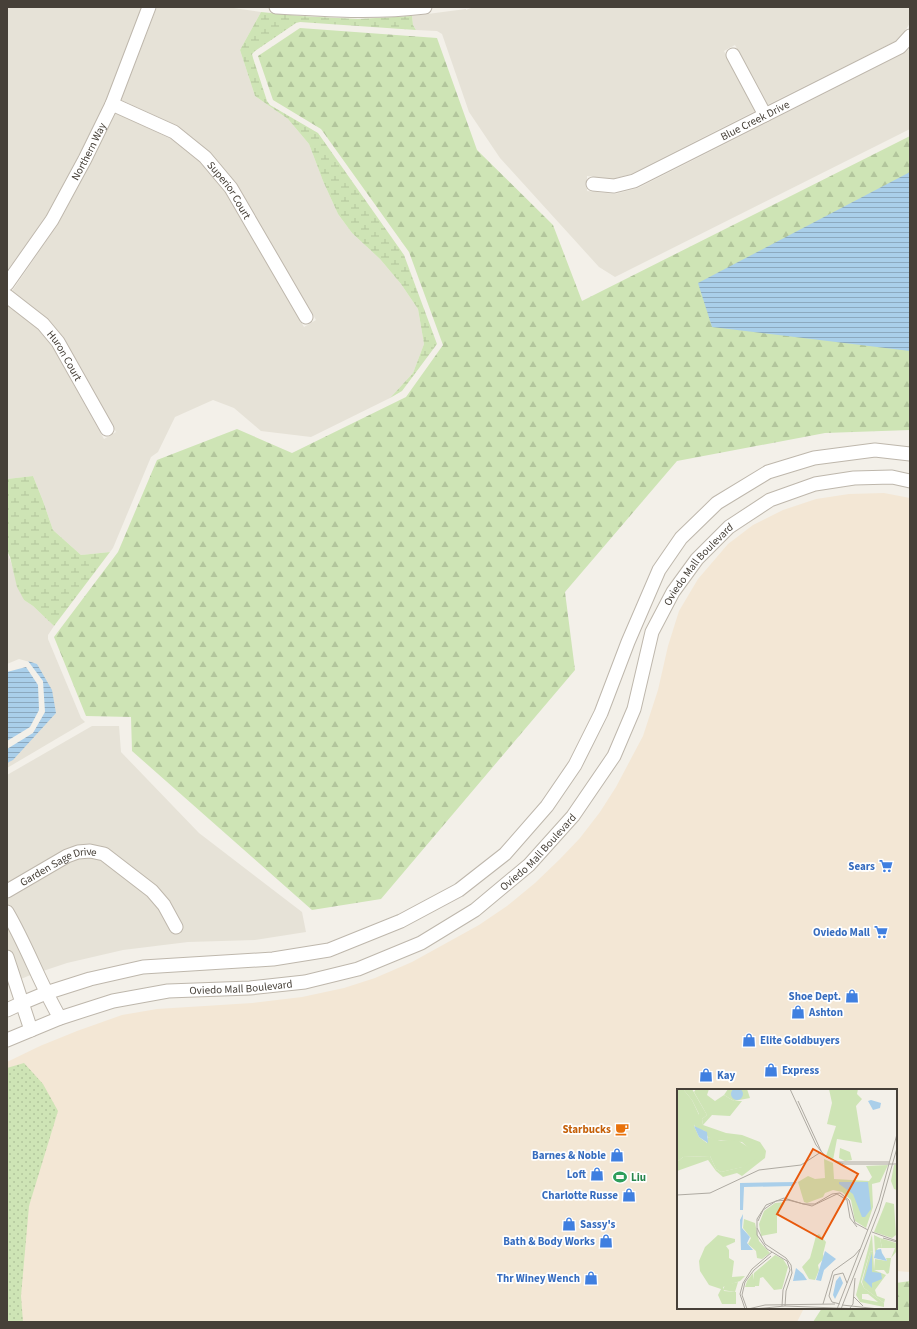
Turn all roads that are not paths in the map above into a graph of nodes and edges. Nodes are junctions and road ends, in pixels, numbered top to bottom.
1 (149, 7) edge
2 (276, 7) edge
3 (424, 7) edge
4 (910, 36) edge
5 (733, 55) dead end
6 (112, 104) junction
7 (765, 115) junction
8 (593, 184) dead end
9 (7, 284) edge
10 (7, 296) edge
11 (306, 317) dead end
12 (107, 429) dead end
13 (910, 454) edge
14 (910, 481) edge
15 (7, 891) edge
16 (7, 912) edge
17 (176, 927) dead end
18 (27, 950) junction
19 (7, 957) edge
20 (46, 993) junction
21 (22, 1003) junction
22 (7, 1010) edge
23 (60, 1018) junction
24 (30, 1030) junction
25 (7, 1040) edge

1 - 6 street, Northern Way
2 - 3 street
4 - 7 street, Blue Creek Drive
5 - 7 street
6 - 9 street, Northern Way
6 - 11 street, Superior Court
7 - 8 street, Blue Creek Drive
10 - 12 street, Huron Court
13 - 20 street, Oviedo Mall Boulevard
14 - 23 street, Oviedo Mall Boulevard
15 - 17 street, Garden Sage Drive
16 - 18 street
18 - 19 street
18 - 20 street
19 - 21 street
20 - 21 street, Oviedo Mall Boulevard
20 - 23 street
21 - 22 street, Oviedo Mall Boulevard
21 - 24 street
23 - 24 street, Oviedo Mall Boulevard
24 - 25 street, Oviedo Mall Boulevard

